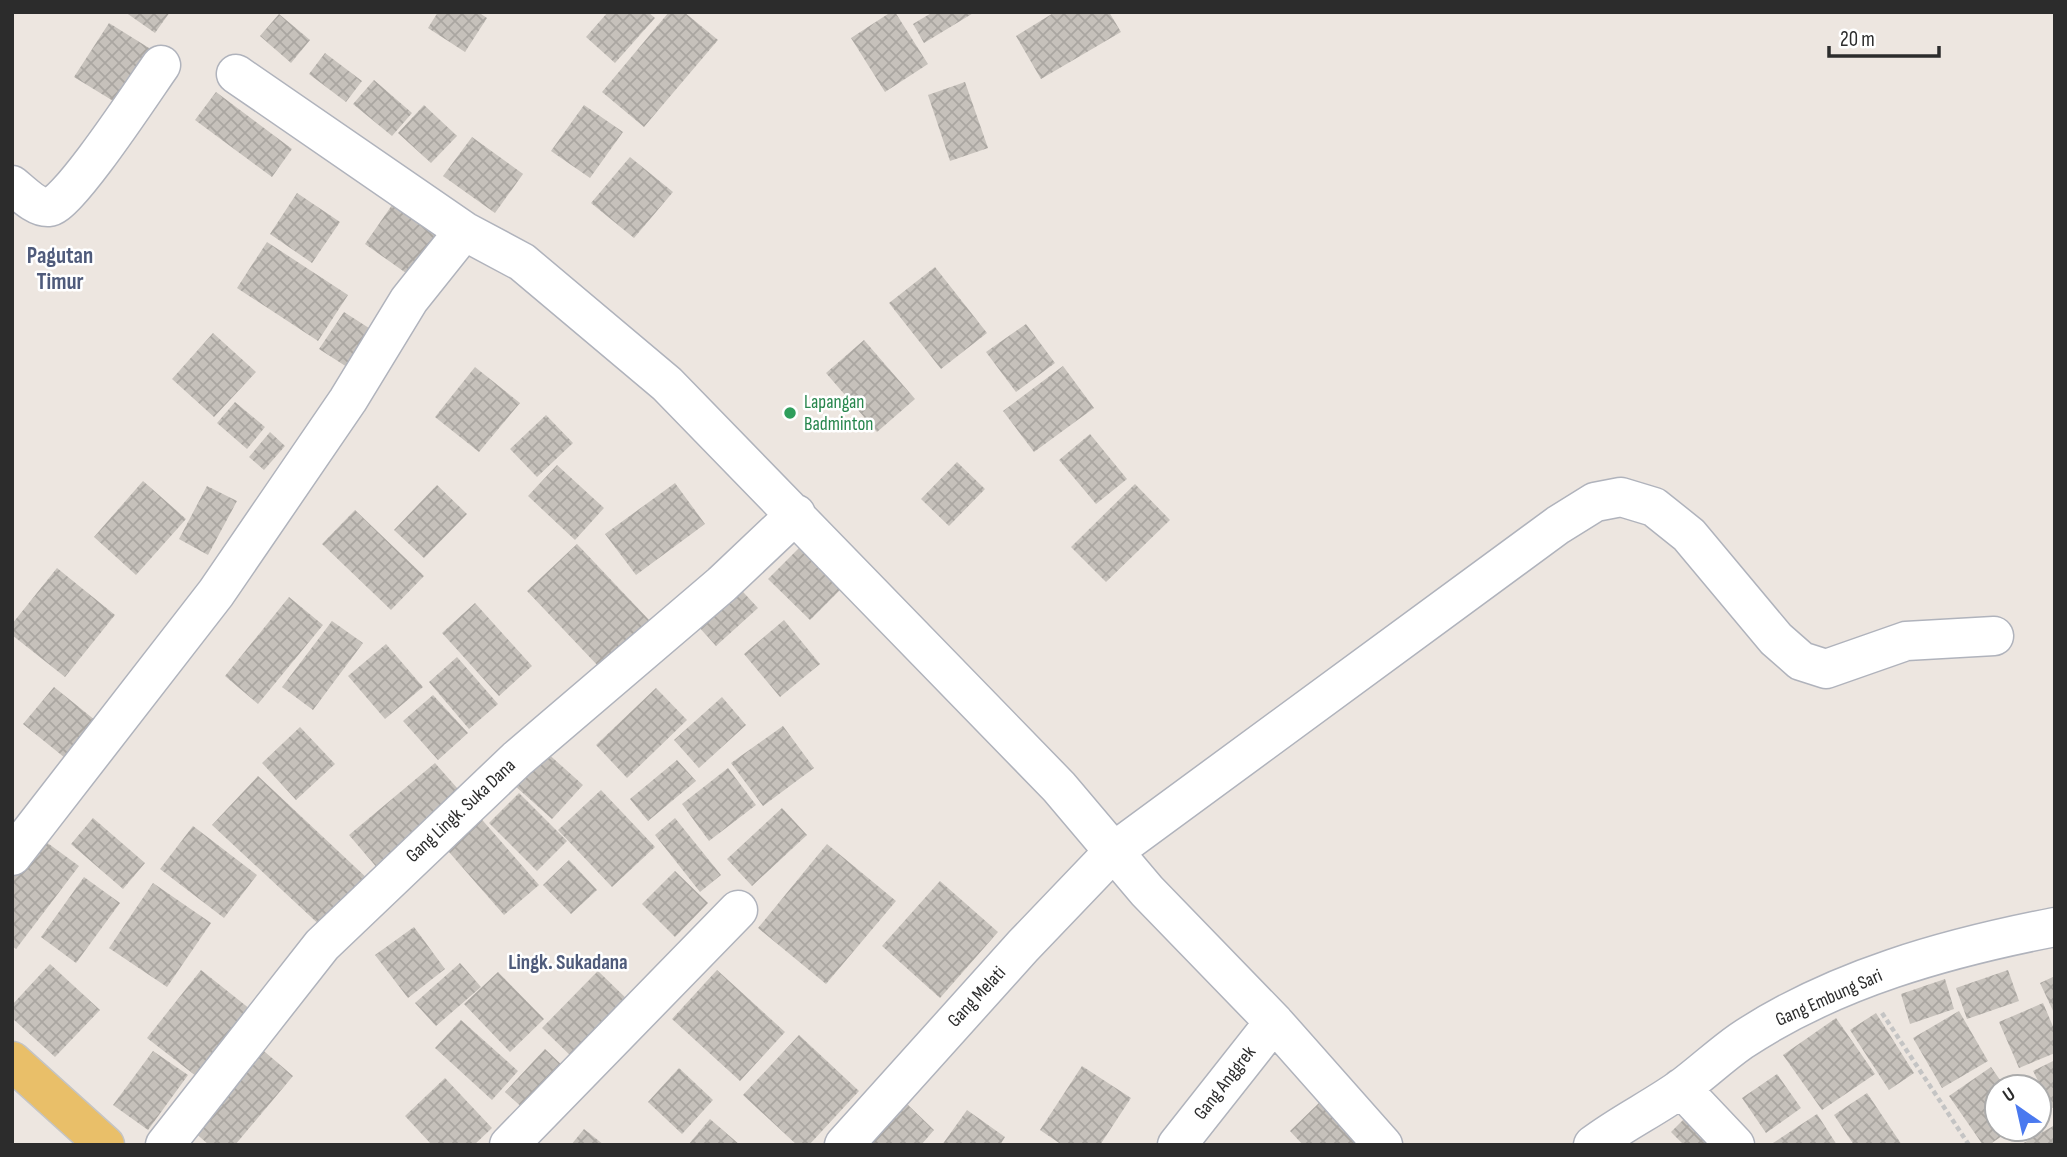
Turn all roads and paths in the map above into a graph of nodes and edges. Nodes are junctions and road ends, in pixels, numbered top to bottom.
1 (161, 65) dead end
2 (236, 74) dead end
3 (12, 186) edge
4 (464, 231) junction
5 (796, 514) junction
6 (1994, 636) dead end
7 (1113, 852) junction
8 (12, 856) edge
9 (738, 910) dead end
10 (2055, 927) edge
11 (1861, 980) junction
12 (1274, 1022) junction
13 (12, 1061) edge
14 (1681, 1088) junction
15 (104, 1145) edge
16 (165, 1145) edge
17 (509, 1145) edge
18 (844, 1145) edge
19 (1177, 1145) edge
20 (1383, 1145) edge
21 (1593, 1145) edge
22 (1735, 1145) edge
23 (1969, 1145) edge

1 - 3 street
2 - 4 street
4 - 5 street
4 - 8 street
5 - 7 street
5 - 16 street, Gang Lingk. Suka Dana
6 - 7 street, Gang Melati
7 - 12 street
7 - 18 street, Gang Melati
9 - 17 street
10 - 11 street, Gang Embung Sari
11 - 14 street, Gang Embung Sari
11 - 23 path
12 - 19 street, Gang Anggrek
12 - 20 street
13 - 15 main road
14 - 21 street, Gang Embung Sari
14 - 22 street

